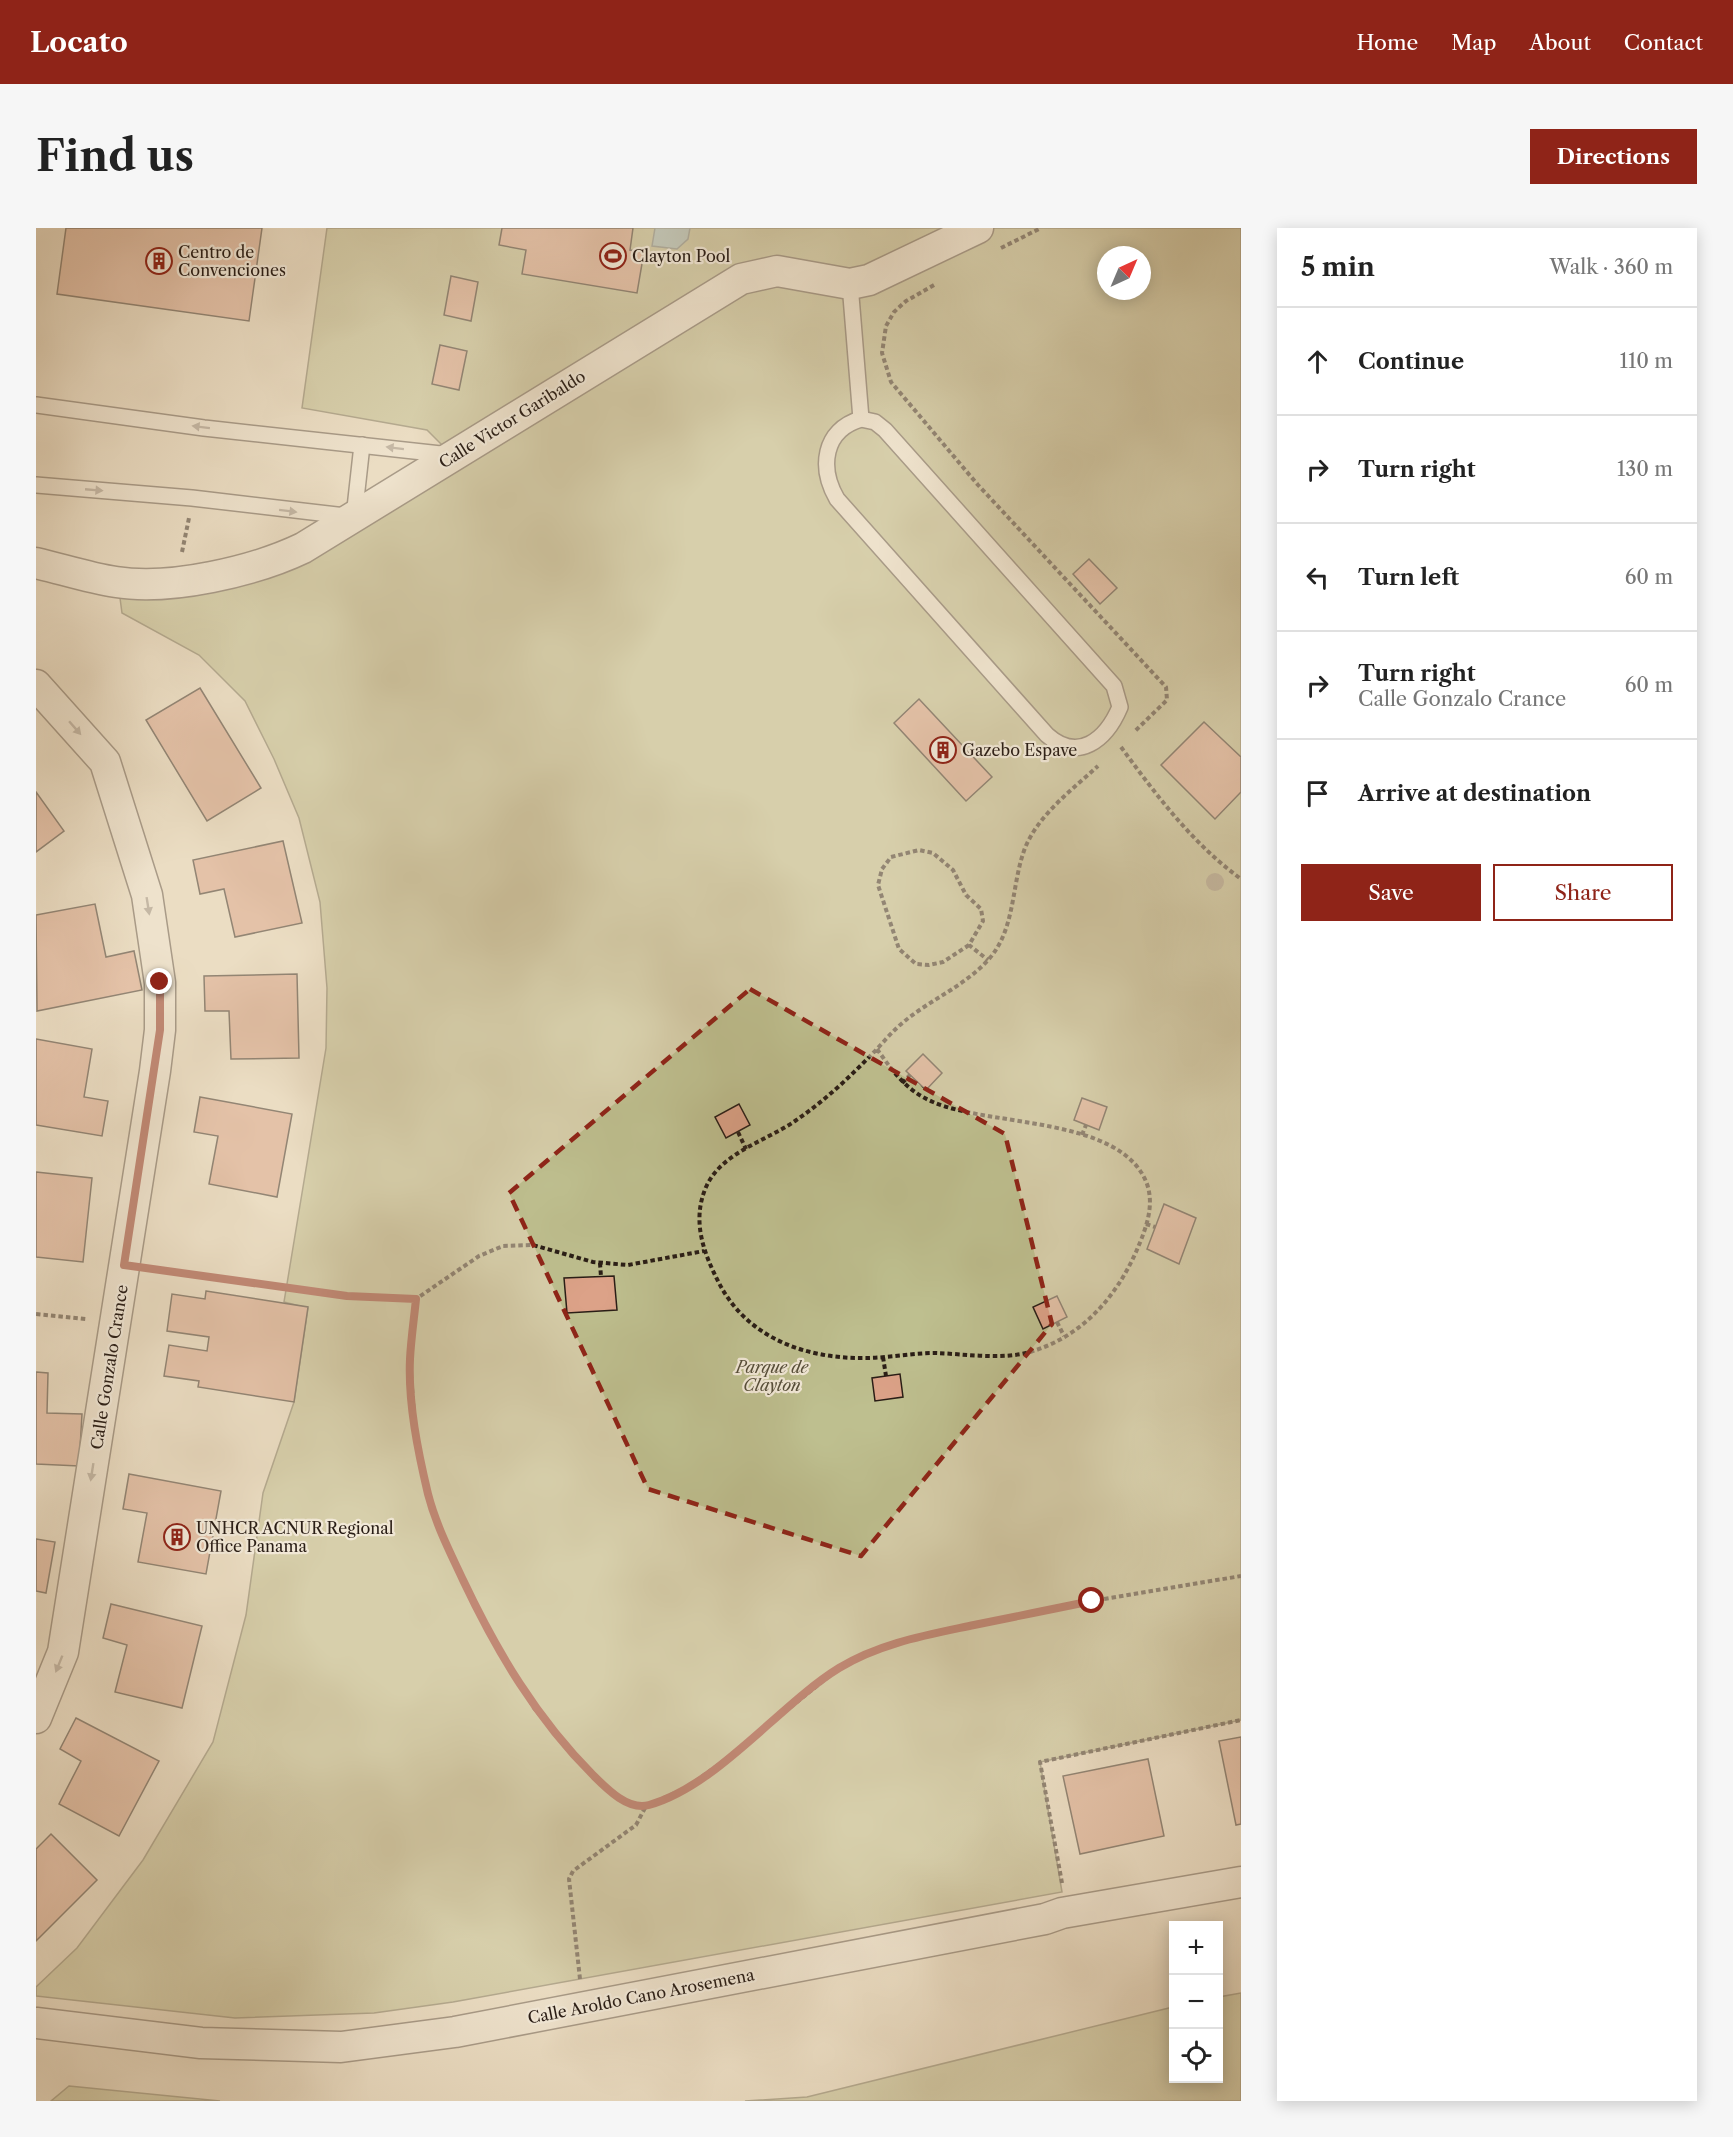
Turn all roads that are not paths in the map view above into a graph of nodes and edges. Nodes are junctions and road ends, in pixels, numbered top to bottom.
1 (985, 241) edge
2 (850, 284) junction
3 (36, 405) edge
4 (861, 419) junction
5 (362, 445) junction
6 (453, 455) junction
7 (36, 485) edge
8 (354, 517) junction
9 (36, 563) edge
10 (36, 685) edge
11 (36, 1718) edge
12 (1241, 1882) edge
13 (36, 2023) edge

1 - 2 street, Calle Victor Garibaldo
2 - 4 lane
2 - 6 street, Calle Victor Garibaldo
5 -> 3 lane
4 - 4 lane
6 -> 5 lane
5 - 8 lane
6 - 8 street, Calle Victor Garibaldo
7 -> 8 lane
8 - 9 street, Calle Victor Garibaldo
10 -> 11 street, Calle Gonzalo Crance
12 - 13 street, Calle Aroldo Cano Arosemena

